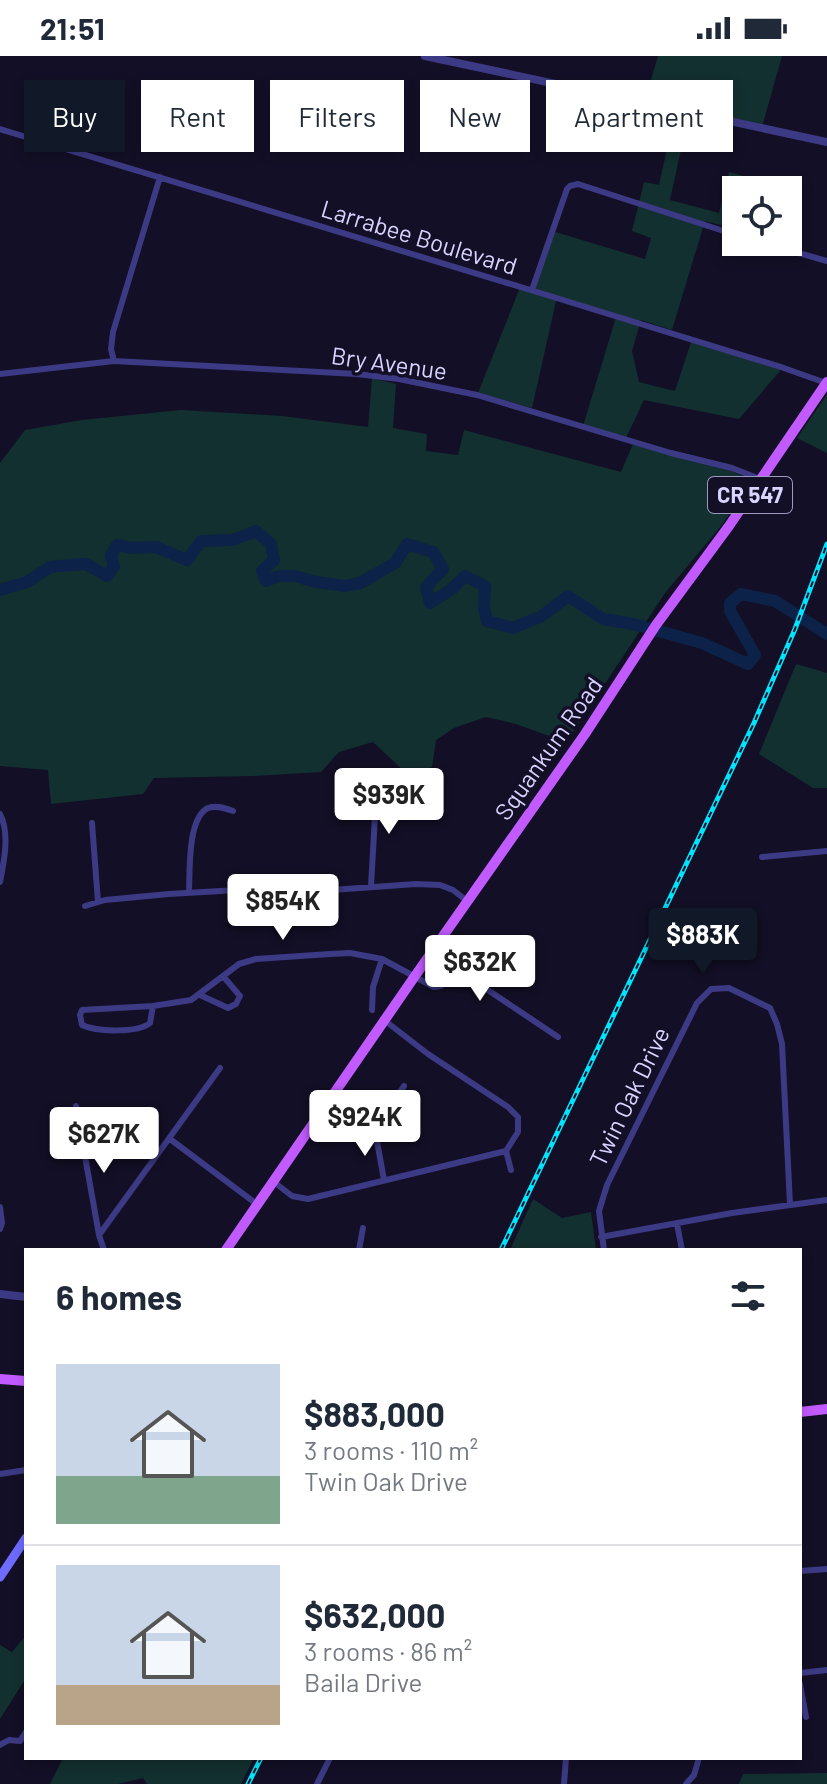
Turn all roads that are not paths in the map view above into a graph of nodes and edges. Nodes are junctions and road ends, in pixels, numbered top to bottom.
1 (425, 56) edge
2 (0, 129) edge
3 (827, 142) edge
4 (160, 177) junction
5 (722, 230) edge
6 (802, 254) edge
7 (827, 261) edge
8 (532, 290) junction
9 (114, 361) junction
10 (0, 374) edge
11 (827, 383) edge
12 (760, 479) junction
13 (371, 789) dead end
14 (233, 811) dead end
15 (0, 814) edge
16 (92, 823) dead end
17 (827, 851) edge
18 (762, 857) dead end
19 (0, 882) edge
20 (371, 886) junction
21 (189, 893) junction
22 (467, 901) junction
23 (98, 902) junction
24 (85, 906) dead end
25 (382, 959) junction
26 (223, 976) junction
27 (415, 976) junction
28 (200, 995) junction
29 (153, 1006) junction
30 (372, 1010) dead end
31 (384, 1020) junction
32 (558, 1037) dead end
33 (220, 1068) dead end
34 (404, 1086) dead end
35 (76, 1106) dead end
36 (170, 1139) junction
37 (506, 1151) junction
38 (511, 1170) dead end
39 (384, 1180) junction
40 (274, 1182) junction
41 (827, 1200) edge
42 (790, 1204) junction
43 (258, 1205) junction
44 (0, 1207) edge
45 (677, 1224) junction
46 (363, 1228) dead end
47 (0, 1229) edge
48 (99, 1235) junction
49 (601, 1237) junction
50 (103, 1248) edge
51 (227, 1248) edge
52 (359, 1248) edge
53 (604, 1248) edge
54 (682, 1248) edge
55 (0, 1294) edge
56 (24, 1297) edge
57 (0, 1379) edge
58 (24, 1381) edge
59 (827, 1409) edge
60 (802, 1412) edge
61 (24, 1470) edge
62 (0, 1474) edge
63 (24, 1541) edge
64 (827, 1569) edge
65 (802, 1571) edge
66 (2, 1572) edge
67 (827, 1670) edge
68 (802, 1673) edge
69 (802, 1695) edge
70 (806, 1717) dead end
71 (24, 1735) edge
72 (0, 1745) edge
73 (329, 1760) edge
74 (566, 1760) edge
75 (698, 1760) edge
76 (317, 1784) edge
77 (564, 1784) edge
78 (686, 1784) edge

1 - 3 street
2 - 4 street, Larrabee Boulevard
4 - 8 street, Larrabee Boulevard
4 - 9 street
5 - 8 street
6 - 7 street
8 - 11 street, Larrabee Boulevard
9 - 10 street, Bry Avenue
9 - 12 street, Bry Avenue
11 - 12 main road, CR 547
12 - 22 main road, Squankum Road / CR 547
13 - 20 street
14 - 21 street
15 - 19 street
16 - 23 street
17 - 18 street
20 - 21 street
20 - 22 street
21 - 23 street
22 - 27 main road, Squankum Road / CR 547
23 - 24 street
25 - 26 street
25 - 27 street
25 - 30 street
26 - 28 street
26 - 28 street
27 - 31 main road, Squankum Road / CR 547
27 - 32 street
28 - 29 street
29 - 29 street
31 - 37 street
31 - 40 main road, Squankum Road / CR 547
33 - 36 street
34 - 39 street
35 - 48 street
36 - 43 street
36 - 48 street
37 - 38 street
37 - 39 street
39 - 40 street
40 - 43 main road, Squankum Road / CR 547
41 - 42 street
42 - 45 street
42 - 49 street, Twin Oak Drive
43 - 51 main road, Squankum Road / CR 547
44 - 47 street
45 - 49 street
45 - 54 street
46 - 52 street
48 - 50 street
49 - 53 street, Twin Oak Drive
55 - 56 street
57 - 58 main road
59 - 60 main road
61 - 62 street
63 - 66 main road
64 - 65 street
67 - 68 street
69 - 70 street
71 - 72 street
73 - 76 street
74 - 77 street
75 - 78 street

